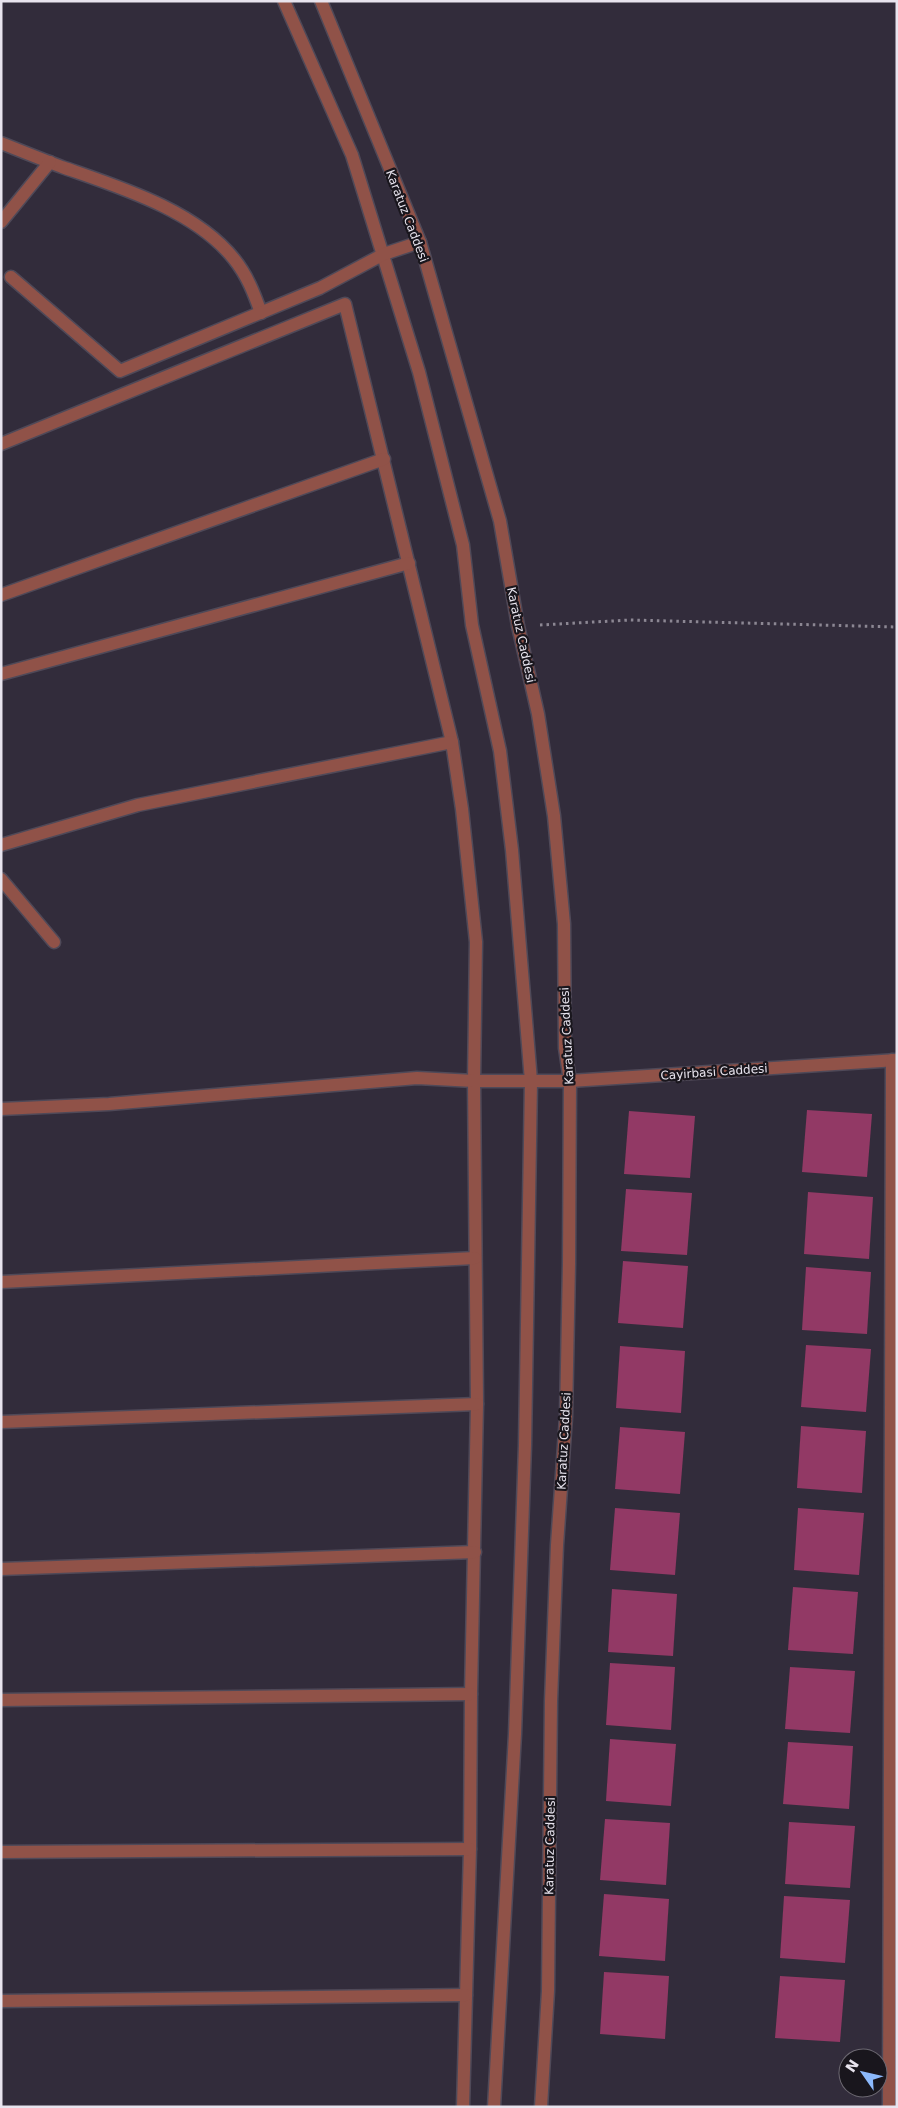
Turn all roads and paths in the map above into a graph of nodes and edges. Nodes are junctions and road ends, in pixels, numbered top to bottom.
1 (284, 1) edge
2 (320, 1) edge
3 (1, 143) edge
4 (50, 162) junction
5 (1, 222) edge
6 (420, 242) junction
7 (384, 254) junction
8 (12, 277) dead end
9 (261, 313) junction
10 (1, 444) edge
11 (384, 459) junction
12 (409, 563) junction
13 (1, 595) edge
14 (518, 626) junction
15 (897, 627) edge
16 (1, 674) edge
17 (452, 742) junction
18 (1, 845) edge
19 (1, 879) edge
20 (54, 942) dead end
21 (894, 1060) edge
22 (474, 1081) junction
23 (532, 1081) junction
24 (570, 1081) junction
25 (1, 1110) edge
26 (475, 1258) junction
27 (1, 1282) edge
28 (478, 1404) junction
29 (1, 1422) edge
30 (476, 1552) junction
31 (1, 1569) edge
32 (471, 1694) junction
33 (1, 1700) edge
34 (470, 1849) junction
35 (1, 1852) edge
36 (466, 1995) junction
37 (1, 2001) edge
38 (463, 2107) edge
39 (494, 2107) edge
40 (541, 2107) edge
41 (889, 2107) edge

1 - 7 street
2 - 6 street, Karatuz Caddesi
3 - 4 street
4 - 5 street
4 - 9 street
6 - 7 street
6 - 14 street, Karatuz Caddesi
7 - 9 street
7 - 23 street
8 - 9 street
10 - 11 street
11 - 12 street
11 - 13 street
12 - 16 street
12 - 17 street
14 - 15 path
14 - 24 street, Karatuz Caddesi
17 - 18 street
17 - 22 street
19 - 20 street
21 - 24 street, Cayirbasi Caddesi
21 - 41 street
22 - 23 street, Cayirbasi Caddesi
22 - 25 street, Cayirbasi Caddesi
22 - 26 street
23 - 24 street, Cayirbasi Caddesi
23 - 39 street
24 - 40 street, Karatuz Caddesi
26 - 27 street
26 - 28 street
28 - 29 street
28 - 30 street
30 - 31 street
30 - 32 street
32 - 33 street
32 - 34 street
34 - 35 street
34 - 36 street
36 - 37 street
36 - 38 street

